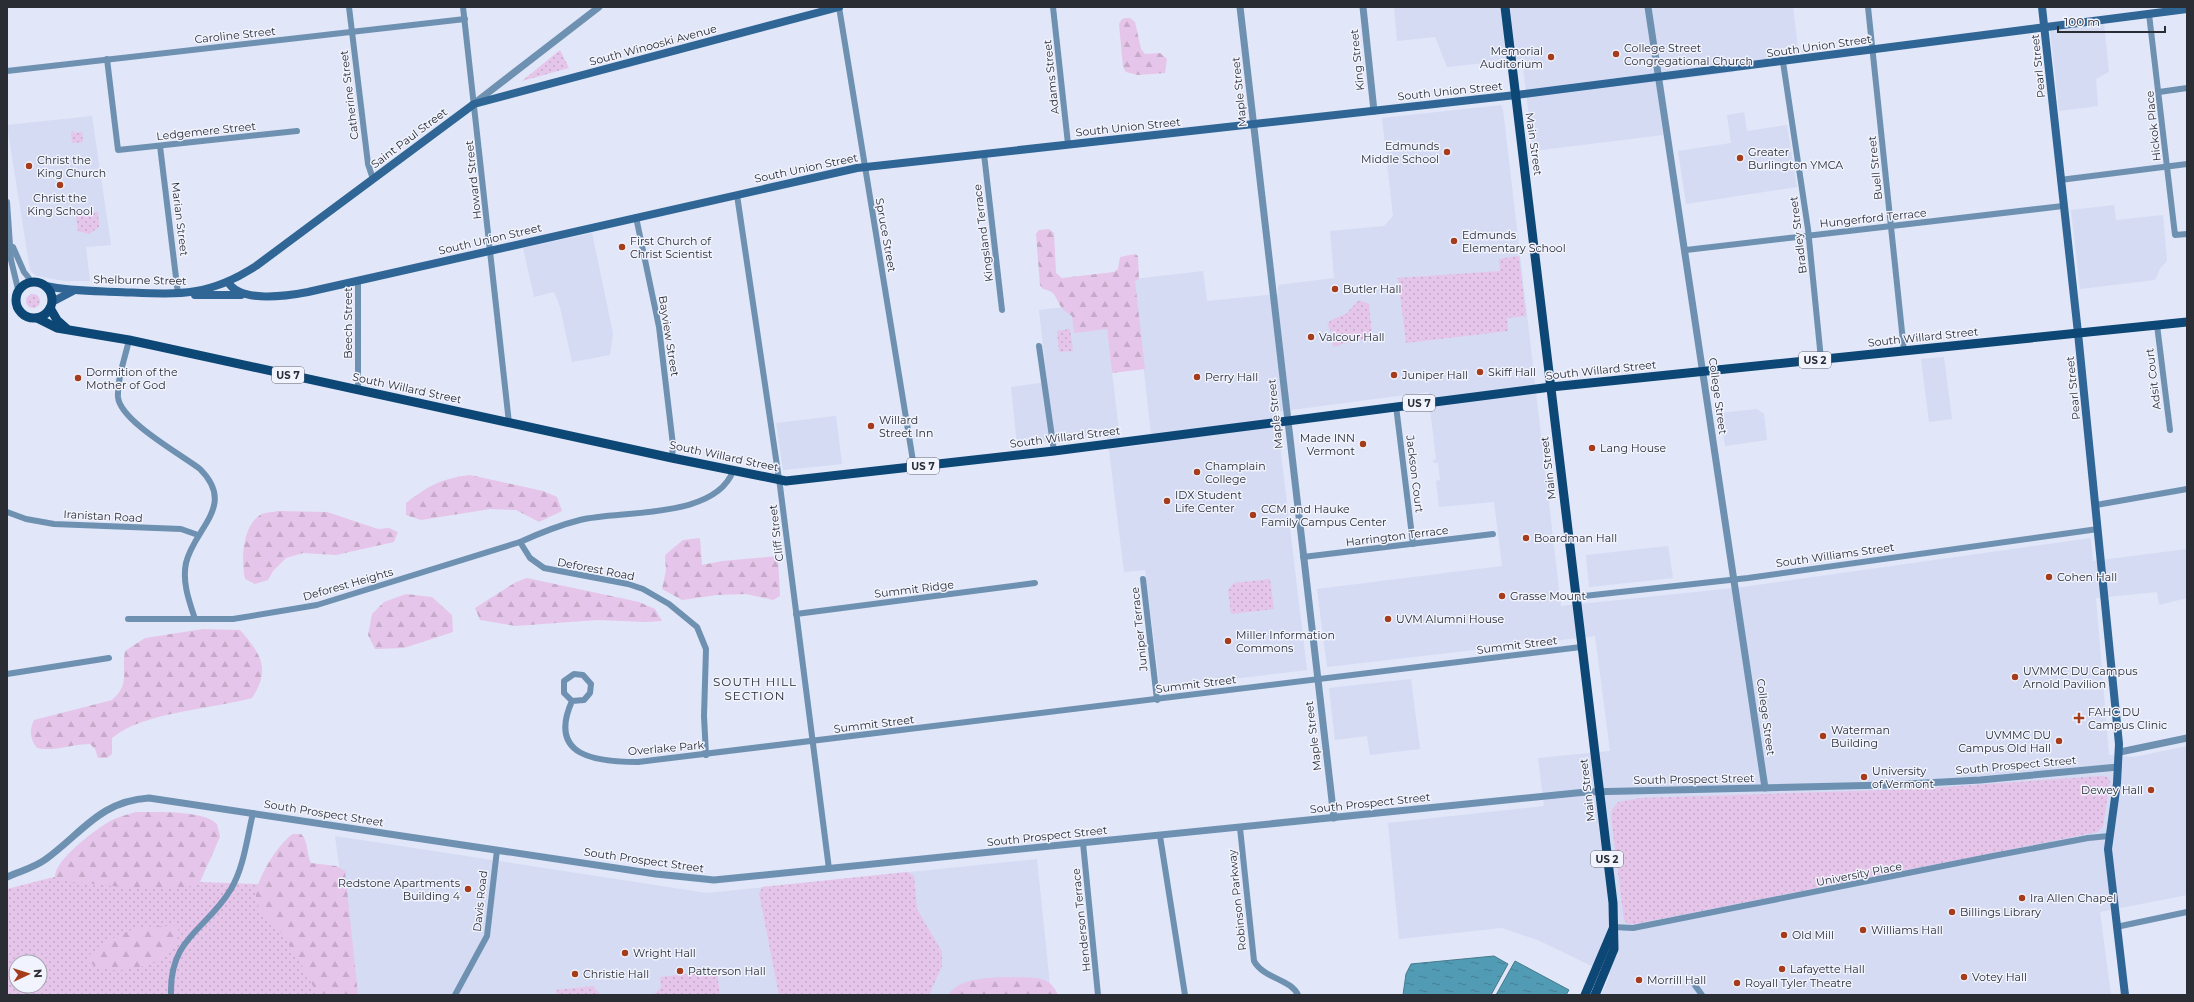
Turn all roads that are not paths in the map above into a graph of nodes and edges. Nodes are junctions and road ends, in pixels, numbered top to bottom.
1 (350, 7) edge
2 (463, 7) edge
3 (599, 7) edge
4 (839, 7) edge
5 (1053, 7) edge
6 (1240, 7) edge
7 (1363, 7) edge
8 (1505, 7) edge
9 (1648, 7) edge
10 (1868, 7) edge
11 (2042, 7) edge
12 (2187, 9) edge
13 (2149, 14) junction
14 (465, 19) junction
15 (2045, 27) junction
16 (352, 32) junction
17 (1873, 49) junction
18 (107, 59) junction
19 (1783, 62) junction
20 (7, 71) edge
21 (1660, 77) junction
22 (2187, 88) edge
23 (2159, 92) junction
24 (1516, 95) junction
25 (474, 104) junction
26 (1374, 111) junction
27 (1254, 124) junction
28 (297, 131) dead end
29 (1068, 144) junction
30 (160, 146) junction
31 (984, 154) junction
32 (2187, 164) edge
33 (864, 167) junction
34 (2167, 167) junction
35 (373, 179) junction
36 (2060, 180) junction
37 (737, 195) junction
38 (7, 202) edge
39 (2063, 206) junction
40 (636, 217) junction
41 (1891, 226) junction
42 (2187, 234) edge
43 (1808, 235) junction
44 (12, 246) junction
45 (490, 250) junction
46 (1686, 250) junction
47 (358, 280) junction
48 (32, 282) junction
49 (228, 282) junction
50 (46, 286) junction
51 (73, 291) junction
52 (14, 292) edge
53 (181, 294) junction
54 (246, 295) junction
55 (51, 305) junction
56 (7, 306) edge
57 (1002, 310) dead end
58 (19, 311) junction
59 (37, 318) junction
60 (2187, 322) edge
61 (2157, 325) junction
62 (66, 328) junction
63 (2078, 333) junction
64 (129, 340) junction
65 (1039, 346) dead end
66 (1904, 351) junction
67 (1821, 359) junction
68 (1704, 372) junction
69 (1551, 387) junction
70 (358, 390) junction
71 (1396, 406) junction
72 (1287, 421) junction
73 (509, 423) junction
74 (2170, 430) dead end
75 (1054, 450) junction
76 (672, 458) junction
77 (914, 467) junction
78 (733, 471) junction
79 (780, 480) junction
80 (2187, 489) edge
81 (2096, 505) junction
82 (7, 512) edge
83 (2098, 529) junction
84 (1493, 534) dead end
85 (198, 535) junction
86 (520, 542) junction
87 (1413, 544) junction
88 (1303, 557) junction
89 (1143, 579) dead end
90 (1734, 579) junction
91 (1035, 584) dead end
92 (1575, 597) junction
93 (796, 614) junction
94 (128, 619) dead end
95 (195, 620) junction
96 (1581, 647) junction
97 (109, 658) dead end
98 (7, 674) edge
99 (1317, 679) junction
100 (1156, 700) junction
101 (572, 701) junction
102 (2187, 738) edge
103 (812, 741) junction
104 (2120, 752) junction
105 (706, 755) junction
106 (2118, 767) junction
107 (1765, 788) junction
108 (1599, 792) junction
109 (253, 813) junction
110 (1334, 818) junction
111 (1240, 828) junction
112 (1160, 836) junction
113 (2108, 836) junction
114 (1083, 843) junction
115 (497, 850) junction
116 (829, 869) junction
117 (8, 876) edge
118 (2187, 912) edge
119 (1613, 927) junction
120 (2116, 927) junction
121 (1694, 984) dead end
122 (172, 995) edge
123 (455, 995) edge
124 (1098, 995) edge
125 (1185, 995) edge
126 (1298, 995) edge
127 (1585, 995) edge
128 (1596, 995) edge
129 (1702, 995) edge
130 (2125, 995) edge

1 - 16 street, Catherine Street
2 - 14 street, Howard Street
3 - 25 street, Saint Paul Street
4 - 25 main road, South Winooski Avenue
4 - 33 street, Spruce Street
5 - 29 street, Adams Street
6 - 27 street, Maple Street
7 - 26 street, King Street
8 - 24 main road, Main Street
9 - 21 street, College Street
10 - 17 street, Buell Street
11 - 15 main road, Pearl Street
12 - 13 main road, South Union Street
13 - 15 main road, South Union Street
13 - 23 street, Hickok Place
14 - 16 street, Caroline Street
14 - 25 street, Howard Street
15 - 17 main road, South Union Street
15 - 36 main road, Pearl Street
16 - 18 street, Caroline Street
16 - 35 street, Catherine Street
17 - 19 main road, South Union Street
17 - 41 street, Buell Street
18 - 20 street, Caroline Street
18 - 30 street, Ledgemere Street
19 - 21 main road, South Union Street
19 - 43 street, Bradley Street
21 - 24 main road, South Union Street
21 - 46 street, College Street
22 - 23 street
23 - 34 street, Hickok Place
24 - 26 main road, South Union Street
24 - 69 main road, Main Street
25 - 35 main road, Saint Paul Street
25 - 45 street, Howard Street
26 - 27 main road, South Union Street
27 - 29 main road, South Union Street
27 - 72 street, Maple Street
28 - 30 street, Ledgemere Street
29 - 31 main road, South Union Street
30 - 53 street, Marian Street
31 - 33 main road, South Union Street
31 - 57 street, Kingsland Terrace
32 - 34 street
33 - 37 main road, South Union Street
33 - 77 street, Spruce Street
34 - 36 street
34 - 42 street, Hickok Place
35 - 49 main road, Saint Paul Street
36 - 39 main road, Pearl Street
37 - 40 main road, South Union Street
37 - 79 street, Cliff Street
38 - 44 street
39 - 41 street, Hungerford Terrace
39 - 63 main road, Pearl Street
40 - 45 main road, South Union Street
40 - 76 street, Bayview Street
41 - 43 street, Hungerford Terrace
41 - 66 street, Buell Street
43 - 46 street, Hungerford Terrace
43 - 67 street, Bradley Street
44 - 48 street
44 - 52 street
45 - 47 main road, South Union Street
45 - 73 street, Howard Street
46 - 68 street, College Street
47 - 54 main road, South Union Street
47 - 70 street, Beech Street
48 - 50 main road, Shelburne Street
48 - 52 main road
49 - 53 main road, Shelburne Street
49 - 54 main road
50 - 51 main road, Shelburne Street
50 - 55 main road
51 - 53 main road, Shelburne Street
51 - 55 main road, Shelburne Street
52 - 58 main road
53 - 54 main road, South Union Street
55 - 59 main road, Shelburne Street
55 - 62 main road
56 - 58 main road
58 - 59 main road
59 - 62 main road, South Willard Street / US 7
60 - 61 main road, US 2
61 - 63 main road, US 2
61 - 74 street, Adsit Court
62 - 64 main road, South Willard Street / US 7
63 - 66 main road, South Willard Street / US 2
63 - 81 main road, Pearl Street
64 - 70 main road, South Willard Street / US 7
64 - 85 street
65 - 75 street
66 - 67 main road, South Willard Street / US 2
67 - 68 main road, South Willard Street / US 2
68 - 69 main road, South Willard Street / US 2
68 - 90 street, College Street
69 - 71 main road, South Willard Street / US 7
69 - 92 main road, Main Street / US 2
70 - 73 main road, South Willard Street / US 7
71 - 72 main road, South Willard Street / US 7
71 - 87 street, Jackson Court
72 - 75 main road, South Willard Street / US 7
72 - 88 street, Maple Street
73 - 76 main road, South Willard Street / US 7
75 - 77 main road, South Willard Street / US 7
76 - 78 main road, South Willard Street / US 7
77 - 79 main road, South Willard Street / US 7
78 - 79 main road, South Willard Street / US 7
78 - 86 street
79 - 93 street, Cliff Street
80 - 81 street
81 - 83 main road, Pearl Street
82 - 85 street, Iranistan Road
83 - 90 street, South Williams Street
83 - 104 main road, Pearl Street
84 - 87 street, Harrington Terrace
85 - 95 street
86 - 95 street, Deforest Heights
86 - 105 street, Deforest Road
87 - 88 street, Harrington Terrace
88 - 99 street, Maple Street
89 - 100 street, Juniper Terrace
90 - 92 street, South Williams Street
90 - 107 street, College Street
91 - 93 street, Summit Ridge
92 - 96 main road, Main Street / US 2
93 - 103 street, Cliff Street
94 - 95 street, Deforest Heights
96 - 99 street, Summit Street
96 - 108 main road, Main Street / US 2
97 - 98 street
99 - 100 street, Summit Street
99 - 110 street, Maple Street
100 - 103 street, Summit Street
101 - 101 street
101 - 105 street, Overlake Park
102 - 104 street
103 - 105 street, Overlake Park
103 - 116 street, Cliff Street
104 - 106 main road, Pearl Street
106 - 107 street, South Prospect Street
106 - 113 main road, Pearl Street
107 - 108 street, South Prospect Street
108 - 110 street, South Prospect Street
108 - 119 main road, Main Street / US 2
109 - 115 street, South Prospect Street
109 - 117 street, South Prospect Street
109 - 122 street
110 - 111 street, South Prospect Street
111 - 112 street, South Prospect Street
111 - 126 street, Robinson Parkway
112 - 114 street, South Prospect Street
112 - 125 street
113 - 119 street, University Place
113 - 120 main road, Pearl Street
114 - 116 street, South Prospect Street
114 - 124 street, Henderson Terrace
115 - 116 street, South Prospect Street
115 - 123 street, Davis Road
118 - 120 street
119 - 127 main road, Main Street / US 2
119 - 128 main road, Main Street / US 2
120 - 130 main road, Pearl Street
121 - 129 street

